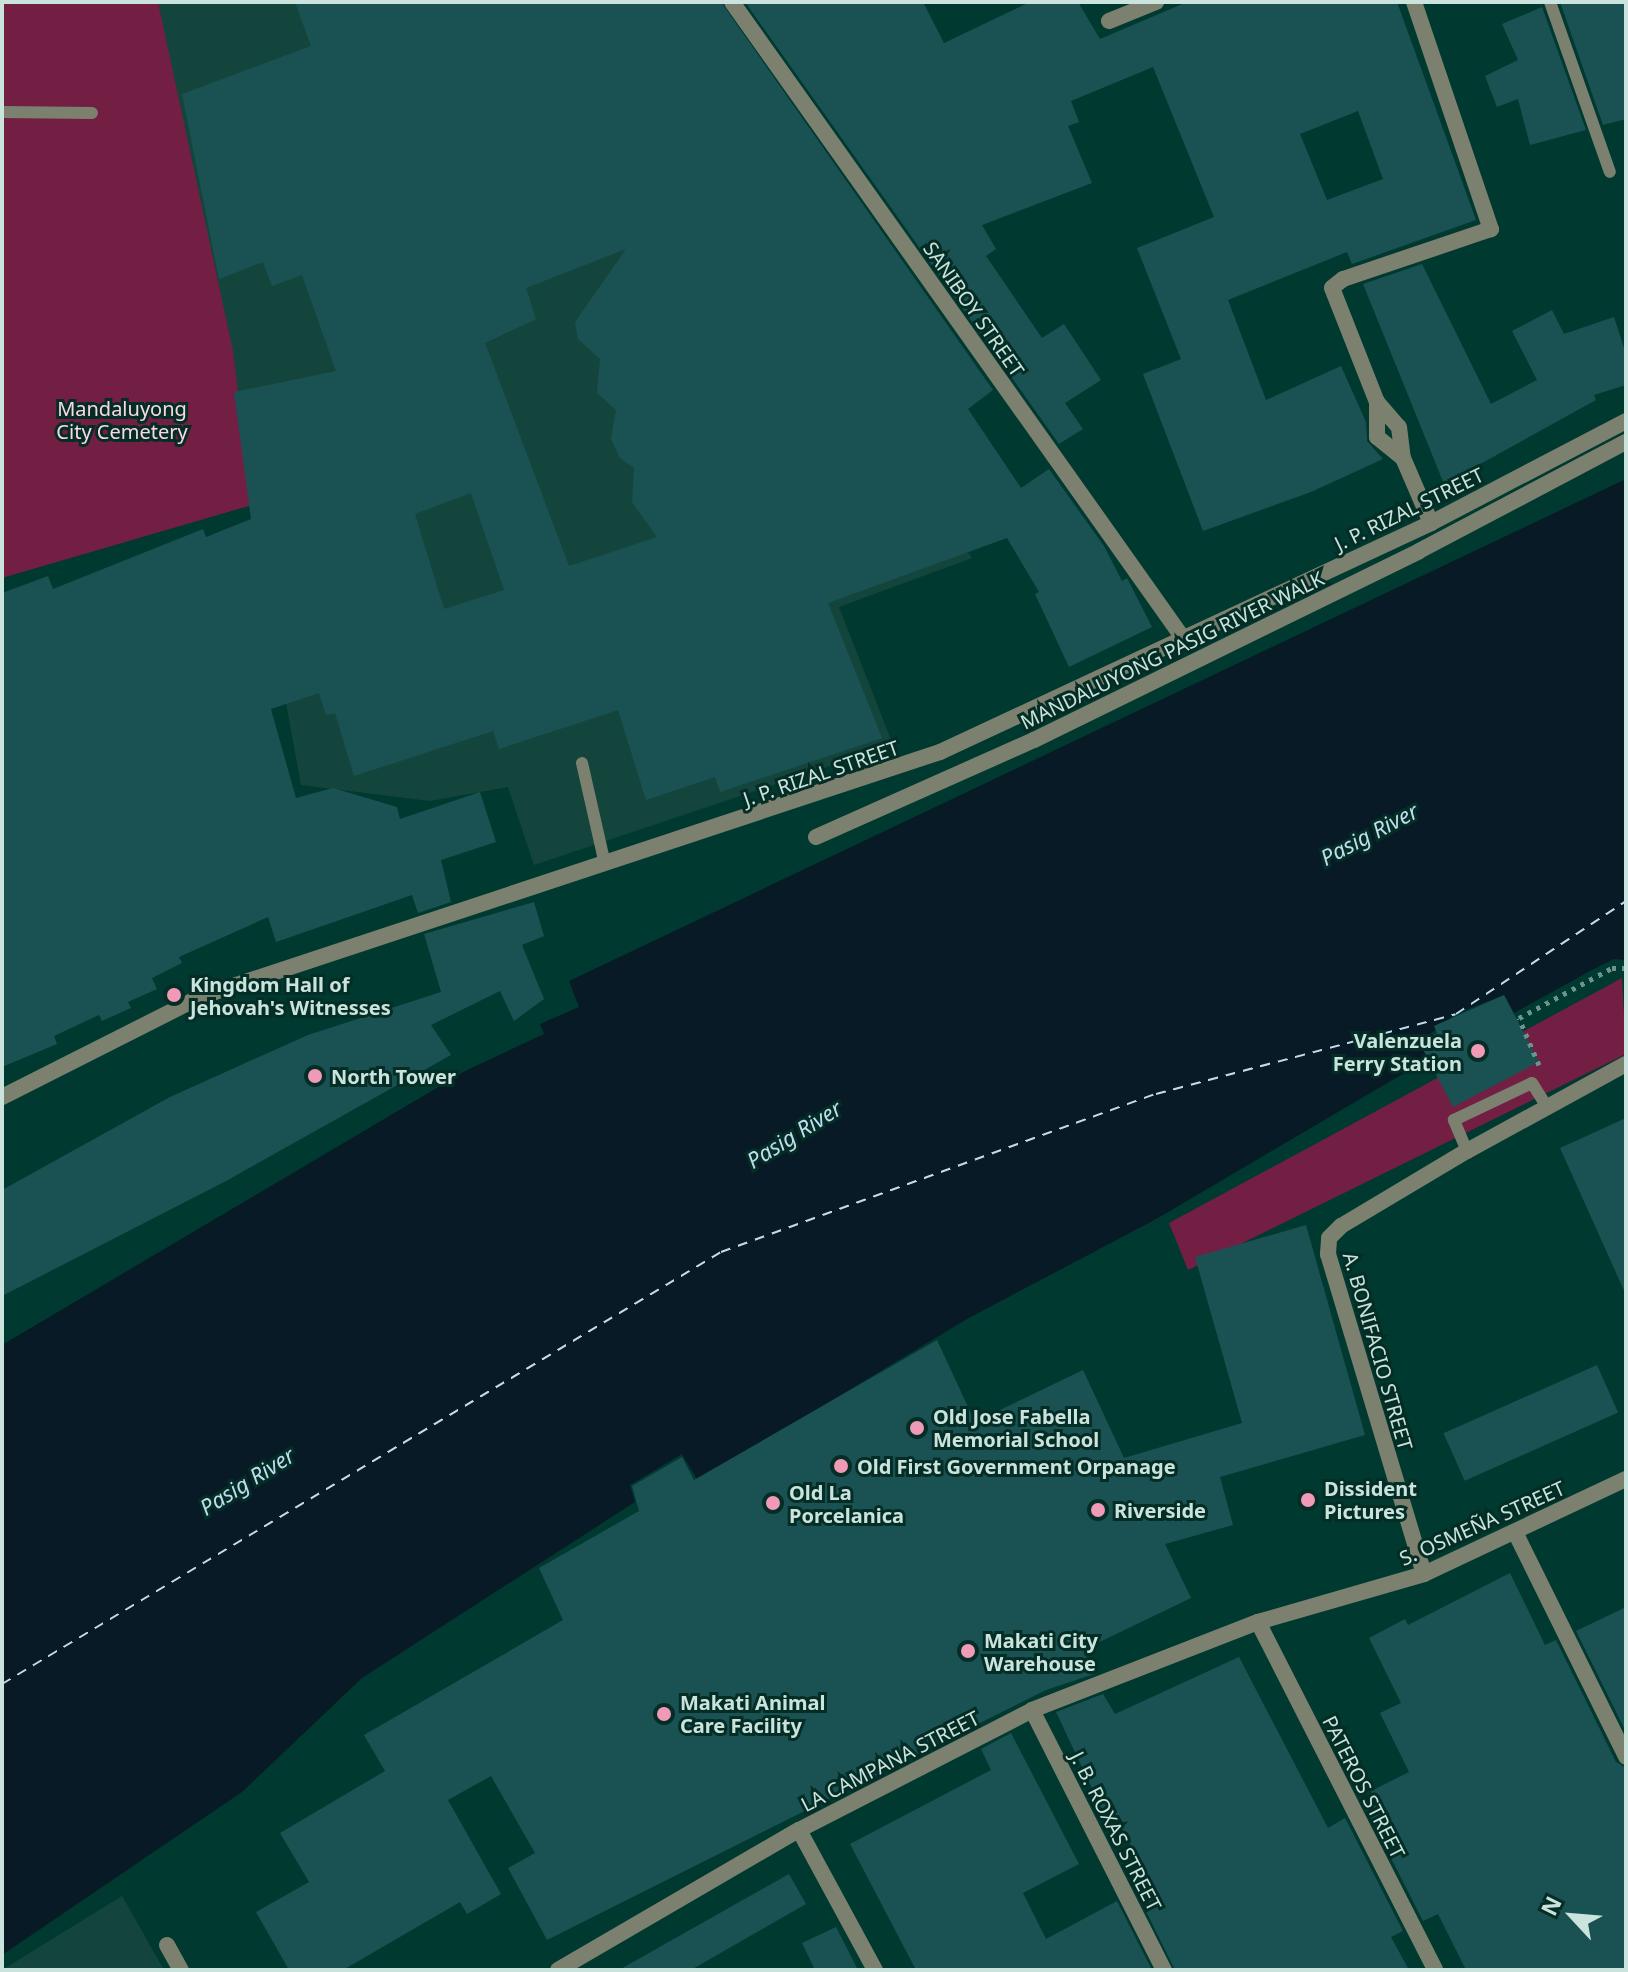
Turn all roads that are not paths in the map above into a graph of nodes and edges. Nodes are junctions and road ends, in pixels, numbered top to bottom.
1 (732, 2) edge
2 (1156, 2) edge
3 (1414, 2) edge
4 (1550, 2) edge
5 (1109, 21) dead end
6 (2, 112) edge
7 (92, 113) dead end
8 (1610, 172) dead end
9 (1626, 421) edge
10 (1626, 442) edge
11 (1431, 523) junction
12 (1183, 638) junction
13 (582, 763) dead end
14 (816, 837) dead end
15 (605, 864) junction
16 (1626, 1064) edge
17 (2, 1097) edge
18 (1547, 1107) junction
19 (1467, 1151) junction
20 (1626, 1479) edge
21 (1515, 1532) junction
22 (1424, 1574) junction
23 (1258, 1622) junction
24 (1032, 1710) junction
25 (1626, 1757) edge
26 (799, 1830) junction
27 (167, 1945) dead end
28 (181, 1970) edge
29 (558, 1970) edge
30 (875, 1970) edge
31 (1164, 1970) edge
32 (1435, 1970) edge

1 - 12 street, SANIBOY STREET
2 - 5 street
3 - 11 street
4 - 8 lane
6 - 7 lane
9 - 11 street, J. P. RIZAL STREET
10 - 14 street, MANDALUYONG PASIG RIVER WALK
11 - 12 street, J. P. RIZAL STREET
12 - 15 street, J. P. RIZAL STREET
13 - 15 lane
15 - 17 street, J. P. RIZAL STREET
16 - 18 street, A. BONIFACIO STREET
18 - 19 street, A. BONIFACIO STREET
18 - 19 lane
19 - 22 street, A. BONIFACIO STREET
20 - 21 street, S. OSMEÑA STREET
21 - 22 street, S. OSMEÑA STREET
21 - 25 street
22 - 23 street, S. OSMEÑA STREET
23 - 24 street, LA CAMPANA STREET
23 - 32 street, PATEROS STREET
24 - 26 street, LA CAMPANA STREET
24 - 31 street, J. B. ROXAS STREET
26 - 29 street, LA CAMPANA STREET
26 - 30 street
27 - 28 street

